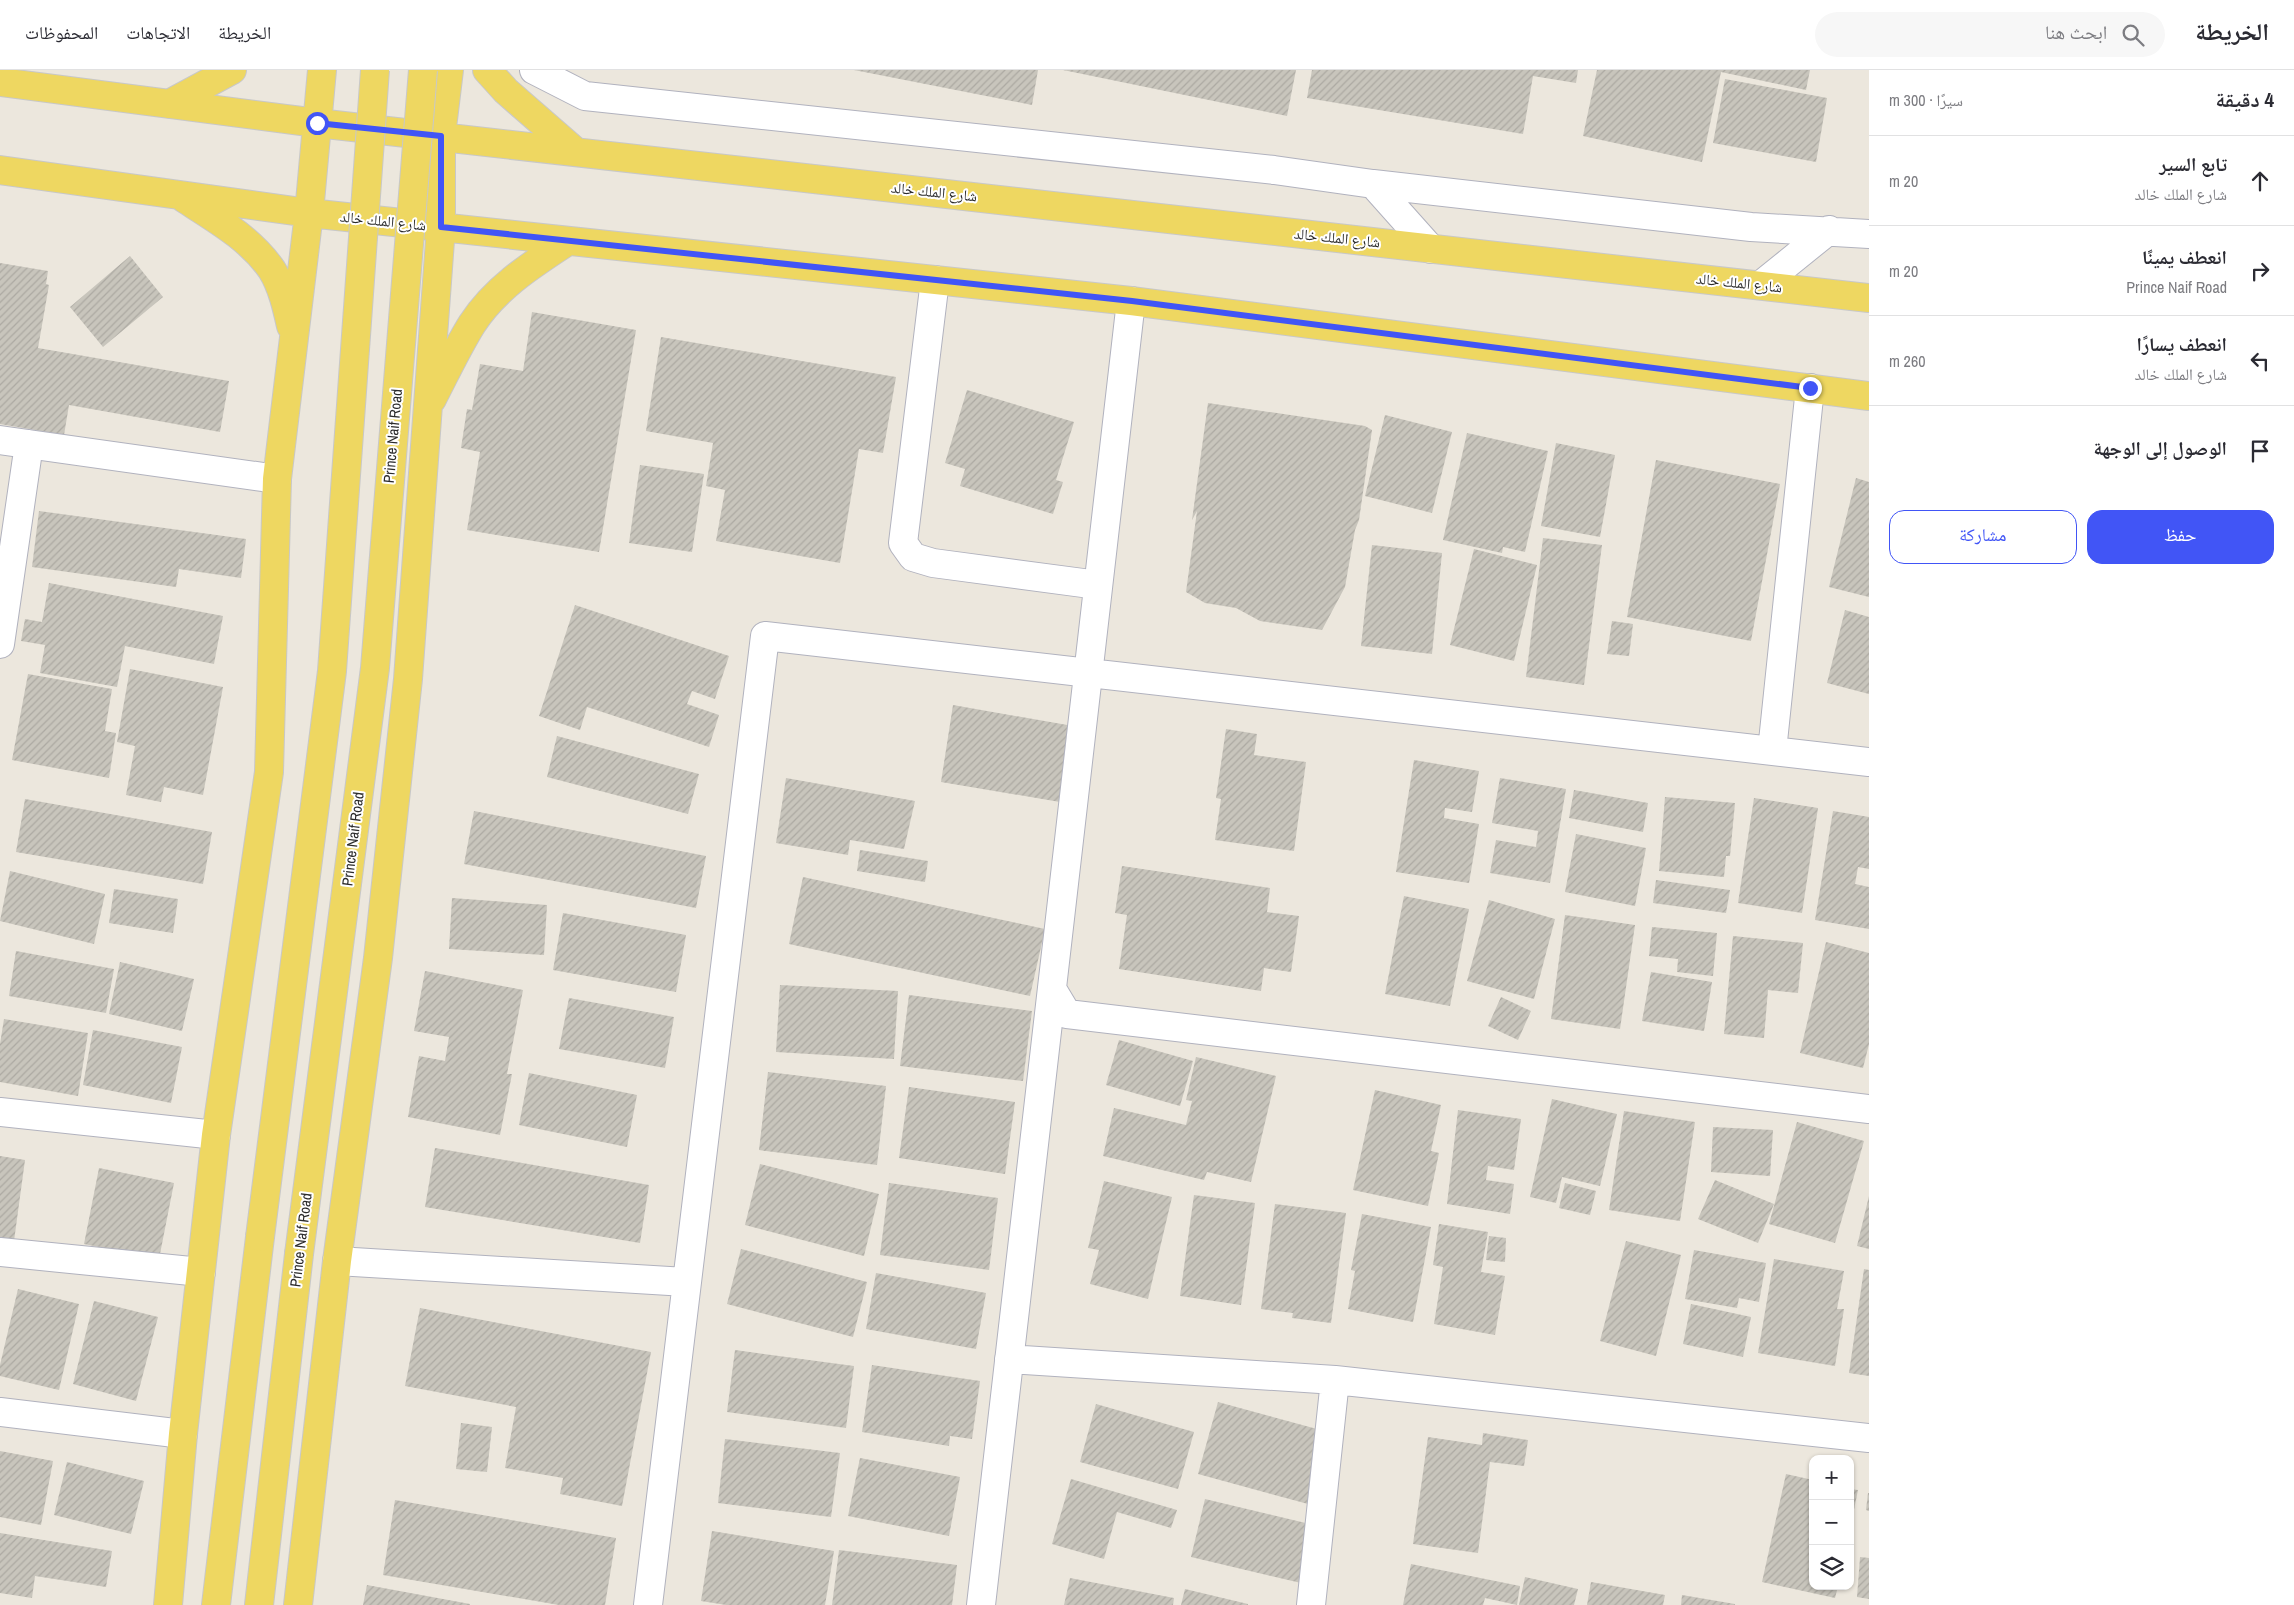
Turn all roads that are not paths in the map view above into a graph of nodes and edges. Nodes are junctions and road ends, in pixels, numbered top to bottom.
1 (232, 70) edge
2 (322, 70) edge
3 (375, 70) edge
4 (423, 70) edge
5 (449, 70) edge
6 (487, 70) edge
7 (534, 70) edge
8 (0, 82) edge
9 (169, 104) junction
10 (317, 123) junction
11 (441, 136) junction
12 (576, 152) junction
13 (0, 170) edge
14 (1373, 184) junction
15 (180, 195) junction
16 (309, 213) junction
17 (441, 227) junction
18 (1829, 230) junction
19 (1869, 234) edge
20 (568, 241) junction
21 (1431, 248) junction
22 (935, 280) junction
23 (1761, 286) junction
24 (1869, 298) edge
25 (1132, 301) junction
26 (294, 338) junction
27 (1810, 388) junction
28 (1869, 396) edge
29 (428, 407) junction
30 (0, 440) edge
31 (29, 444) junction
32 (278, 478) junction
33 (1098, 585) junction
34 (0, 644) edge
35 (1089, 673) junction
36 (1772, 751) junction
37 (1869, 762) edge
38 (1052, 989) junction
39 (1869, 1108) edge
40 (0, 1112) edge
41 (216, 1135) junction
42 (0, 1252) edge
43 (337, 1261) junction
44 (200, 1272) junction
45 (686, 1282) junction
46 (1010, 1359) junction
47 (1335, 1380) junction
48 (0, 1412) edge
49 (183, 1434) junction
50 (1869, 1438) edge
51 (168, 1605) edge
52 (216, 1605) edge
53 (259, 1605) edge
54 (298, 1605) edge
55 (648, 1605) edge
56 (981, 1605) edge
57 (1311, 1605) edge

1 - 9 main road
2 - 10 main road
3 - 52 main road, bridge
4 - 53 main road, Prince Naif Road, bridge
5 - 11 main road
6 - 12 main road
7 - 14 street
8 - 9 main road, شارع الملك خالد
9 - 10 main road, شارع الملك خالد
10 - 11 main road, شارع الملك خالد
10 - 16 main road
11 - 12 main road, شارع الملك خالد
11 - 17 main road
12 - 21 main road, شارع الملك خالد
13 - 15 main road, شارع الملك خالد
14 - 18 street
14 - 21 street
15 - 16 main road, شارع الملك خالد
15 - 26 main road
16 - 17 main road, شارع الملك خالد
16 - 26 main road
17 - 20 main road, شارع الملك خالد
17 - 29 main road
18 - 19 street
18 - 23 street
20 - 22 main road, شارع الملك خالد
20 - 29 main road
21 - 23 main road, شارع الملك خالد
22 - 25 main road, شارع الملك خالد
22 - 33 street
23 - 24 main road, شارع الملك خالد
25 - 27 main road, شارع الملك خالد
25 - 33 street
26 - 32 main road
27 - 28 main road, شارع الملك خالد
27 - 36 street
29 - 43 main road
30 - 31 street
31 - 32 street
31 - 34 street
32 - 41 main road
33 - 35 street
35 - 36 street
35 - 38 street
35 - 45 street
36 - 37 street
38 - 39 street
38 - 46 street
40 - 41 street
41 - 44 main road
42 - 44 street
43 - 45 street
43 - 54 main road
44 - 49 main road
45 - 55 street
46 - 47 street
46 - 56 street
47 - 50 street
47 - 57 street
48 - 49 street
49 - 51 main road

